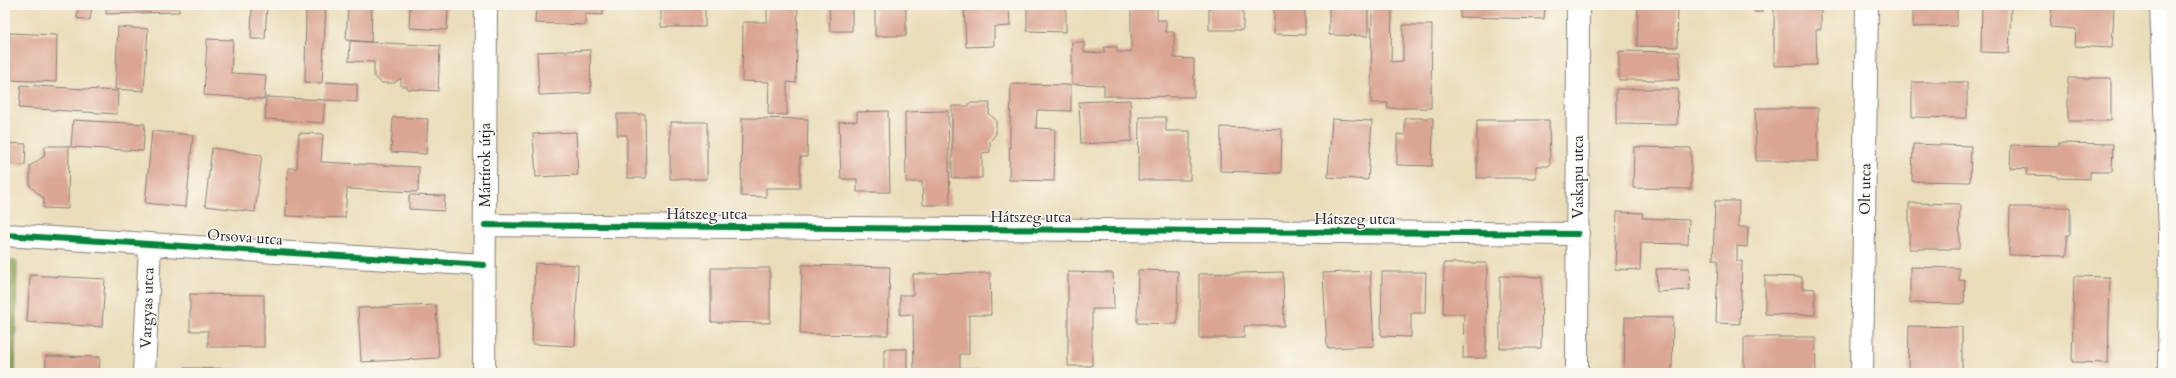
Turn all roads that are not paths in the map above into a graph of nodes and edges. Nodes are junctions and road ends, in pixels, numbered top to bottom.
1 (486, 5) edge
2 (1578, 5) edge
3 (1867, 5) edge
4 (2161, 5) edge
5 (485, 226) junction
6 (2170, 233) edge
7 (1578, 234) junction
8 (5, 235) edge
9 (150, 244) junction
10 (484, 265) junction
11 (144, 373) edge
12 (484, 373) edge
13 (1578, 373) edge
14 (1862, 373) edge
15 (2169, 373) edge

1 - 5 street, Mártírok útja
2 - 7 street, Vaskapu utca
3 - 14 street, Olt utca
4 - 6 street
5 - 7 street, Hátszeg utca
5 - 10 street, Mártírok útja
6 - 15 street
7 - 13 street, Vaskapu utca
8 - 9 street, Orsova utca
9 - 10 street, Orsova utca
9 - 11 street, Vargyas utca
10 - 12 street, Mártírok útja

